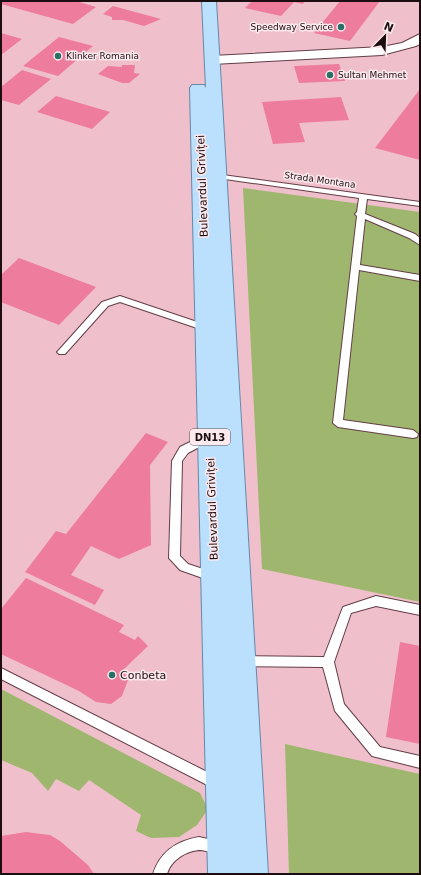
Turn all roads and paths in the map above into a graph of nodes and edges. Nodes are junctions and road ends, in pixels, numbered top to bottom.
1 (194, 1) edge
2 (209, 1) edge
3 (420, 38) edge
4 (212, 60) junction
5 (218, 176) junction
6 (363, 196) junction
7 (420, 204) edge
8 (360, 214) junction
9 (420, 242) edge
10 (355, 267) junction
11 (420, 278) edge
12 (206, 328) junction
13 (62, 352) dead end
14 (413, 434) dead end
15 (210, 436) junction
16 (214, 577) junction
17 (420, 610) edge
18 (241, 661) junction
19 (328, 662) junction
20 (1, 673) edge
21 (420, 762) edge
22 (221, 785) junction
23 (222, 849) junction
24 (160, 874) edge
25 (223, 874) edge
26 (252, 874) edge

1 - 12 main road, Bulevardul Griviței / DN13
2 - 4 main road, Bulevardul Griviței
3 - 4 street
4 - 5 main road, Bulevardul Griviței
5 - 6 lane, Strada Montana
5 - 18 main road, Bulevardul Griviței
6 - 7 lane, Strada Montana
6 - 8 lane
8 - 9 lane
8 - 10 lane
10 - 11 lane
10 - 14 lane
12 - 13 lane
12 - 15 main road, Bulevardul Griviței / DN13
15 - 16 main road, Bulevardul Griviței / DN13
15 - 16 lane
16 - 22 main road, Bulevardul Griviței / DN13
17 - 19 lane
18 - 19 lane
18 - 26 main road, Bulevardul Griviței
19 - 21 lane
20 - 22 lane
22 - 23 main road, Bulevardul Griviței / DN13
23 - 24 lane
23 - 25 main road, Bulevardul Griviței / DN13

